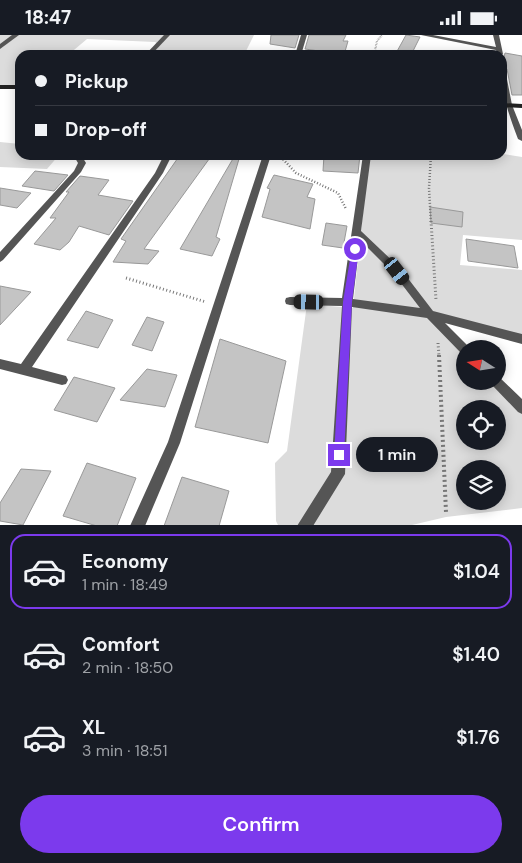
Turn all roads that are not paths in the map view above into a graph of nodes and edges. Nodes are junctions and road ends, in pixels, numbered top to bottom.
1 (16, 35) edge
2 (167, 35) edge
3 (304, 35) edge
4 (424, 35) edge
5 (496, 35) edge
6 (0, 47) edge
7 (153, 50) edge
8 (300, 50) edge
9 (490, 50) edge
10 (499, 50) edge
11 (0, 87) edge
12 (15, 87) edge
13 (507, 105) edge
14 (522, 106) edge
15 (507, 107) edge
16 (522, 139) edge
17 (80, 160) edge
18 (166, 160) edge
19 (265, 160) edge
20 (366, 160) edge
21 (357, 232) junction
22 (0, 258) edge
23 (290, 301) dead end
24 (348, 302) junction
25 (435, 317) junction
26 (522, 339) edge
27 (457, 340) edge
28 (0, 363) edge
29 (24, 369) junction
30 (62, 380) dead end
31 (505, 390) edge
32 (522, 408) edge
33 (137, 525) edge
34 (304, 525) edge

1 - 6 street
2 - 7 street
3 - 8 street
4 - 9 street
5 - 10 street
11 - 12 street
13 - 14 street
15 - 16 street
17 - 22 street
18 - 29 street
19 - 33 street
20 - 21 street
21 - 24 street
21 - 25 street
23 - 24 street
24 - 25 street
24 - 34 street
25 - 26 street
25 - 27 street
28 - 29 street
29 - 30 street
31 - 32 street

